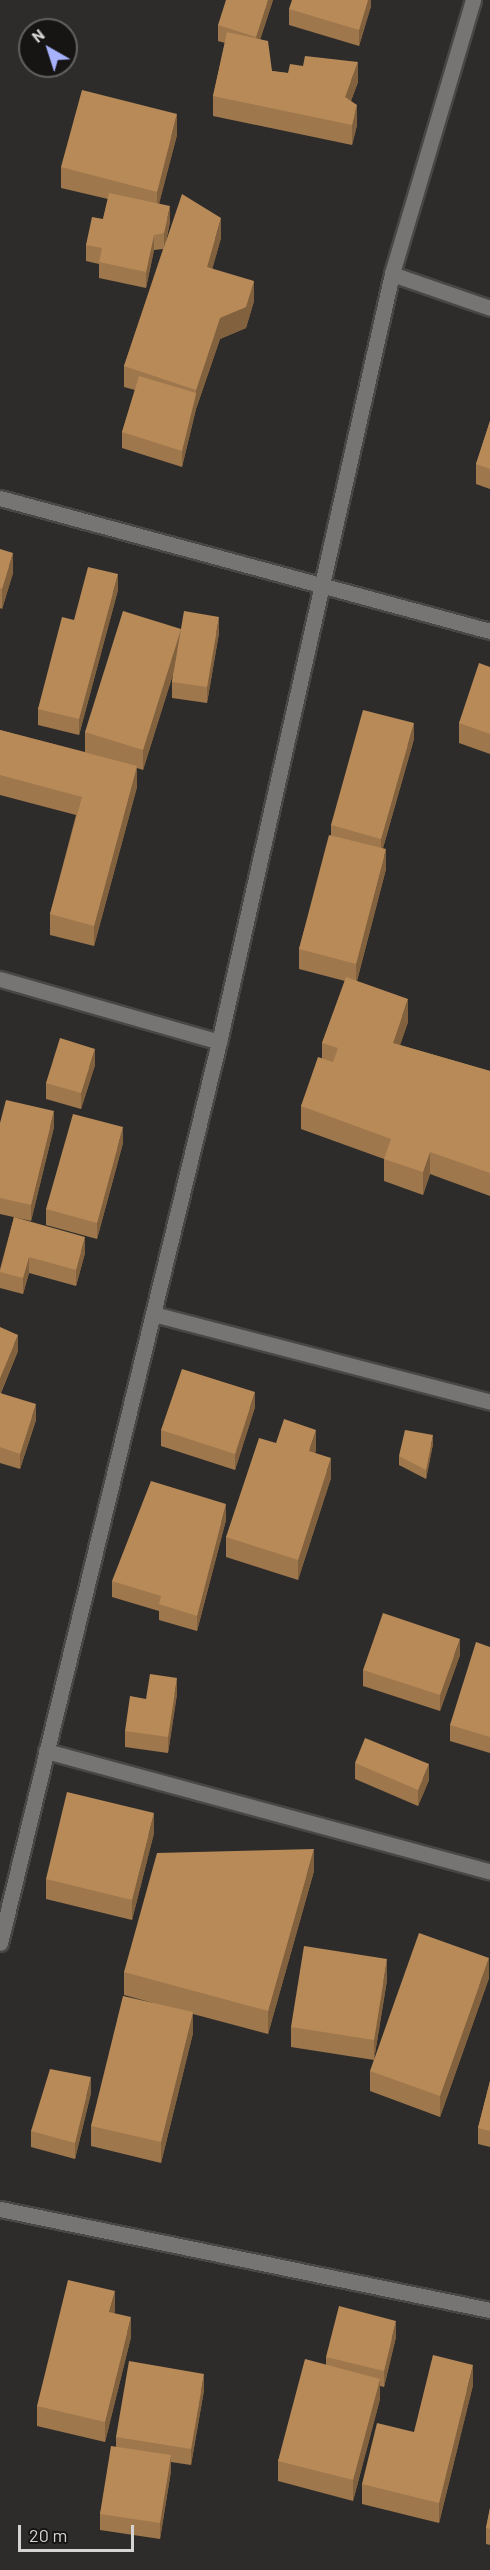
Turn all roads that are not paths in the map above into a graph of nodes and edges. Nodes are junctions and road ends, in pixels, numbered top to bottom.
1 (473, 0) edge
2 (392, 274) junction
3 (490, 308) edge
4 (0, 498) edge
5 (319, 588) junction
6 (490, 632) edge
7 (0, 979) edge
8 (219, 1042) junction
9 (153, 1314) junction
10 (490, 1402) edge
11 (46, 1751) junction
12 (490, 1872) edge
13 (0, 1942) edge
14 (0, 2209) edge
15 (490, 2310) edge

1 - 2 street
2 - 3 street
2 - 5 street
4 - 5 street
5 - 6 street
5 - 8 street
7 - 8 street
8 - 9 street
9 - 10 street
9 - 11 street
11 - 12 street
11 - 13 street
14 - 15 street

